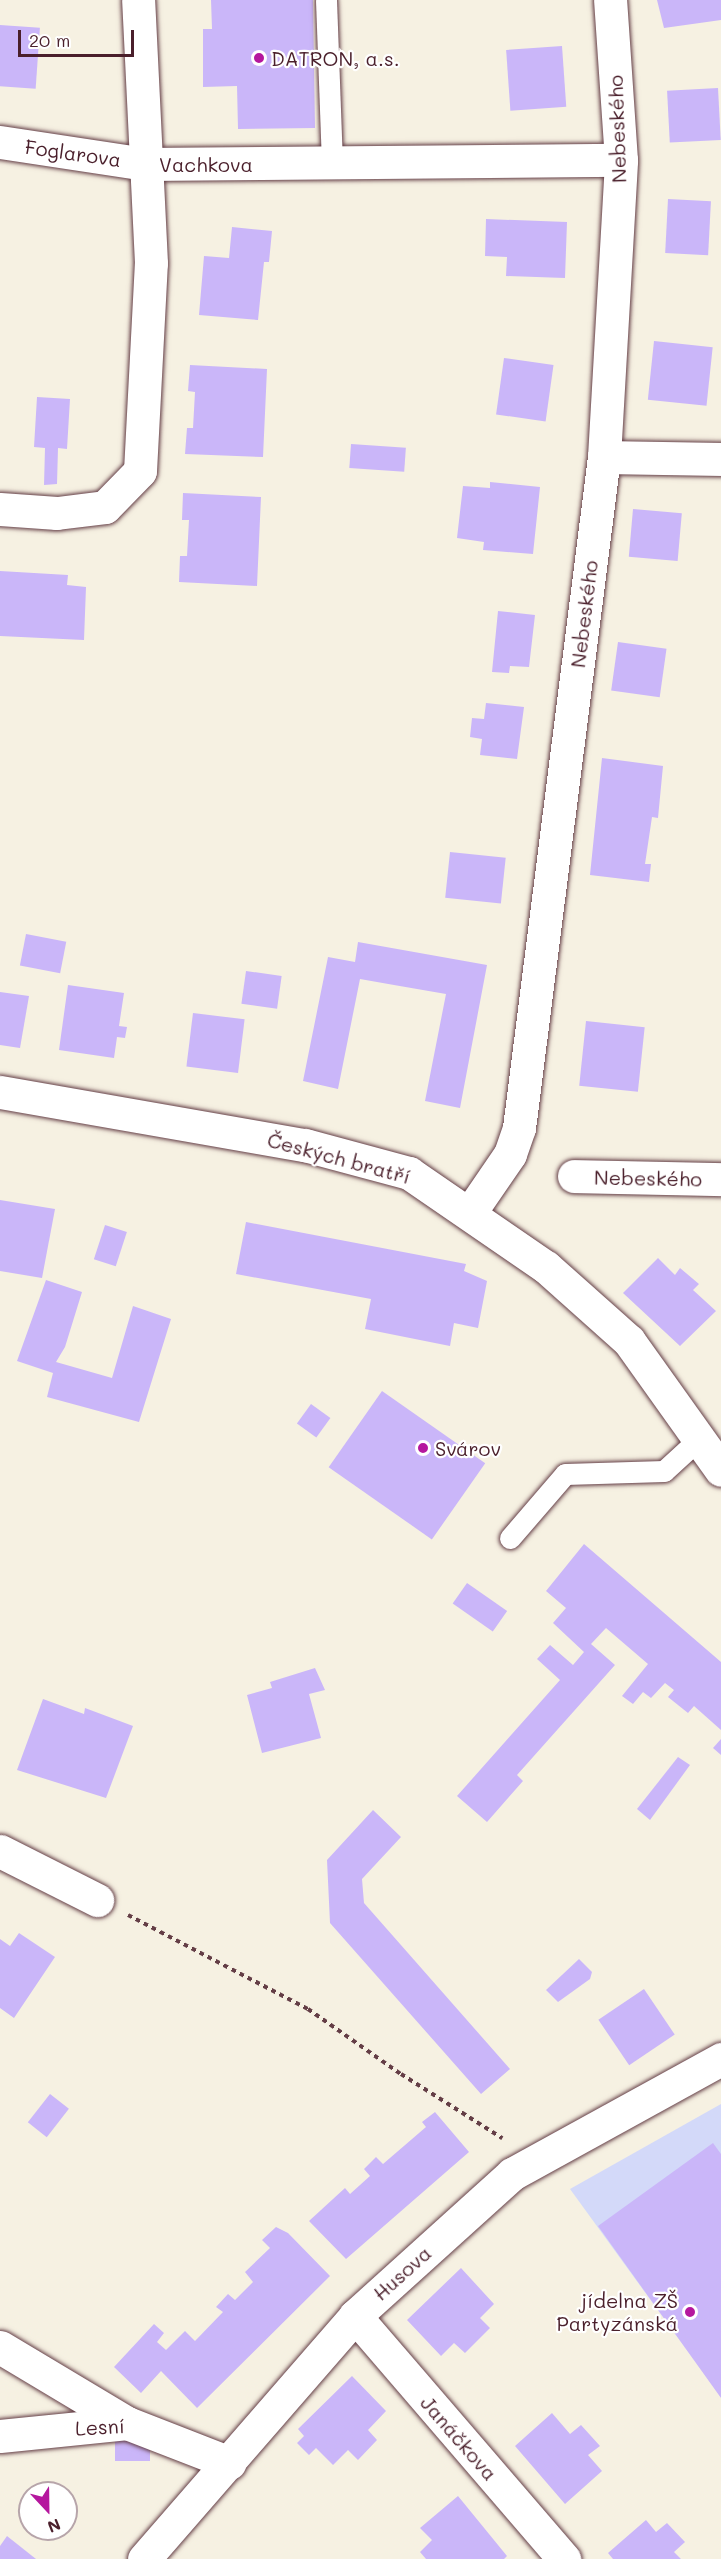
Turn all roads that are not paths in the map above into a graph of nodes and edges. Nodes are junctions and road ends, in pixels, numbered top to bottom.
1 (138, 0) edge
2 (326, 0) edge
3 (610, 0) edge
4 (0, 142) edge
5 (621, 160) junction
6 (145, 164) junction
7 (332, 164) junction
8 (604, 457) junction
9 (721, 459) edge
10 (0, 509) edge
11 (0, 1092) edge
12 (574, 1176) dead end
13 (721, 1179) edge
14 (471, 1211) junction
15 (711, 1438) edge
16 (721, 1470) edge
17 (510, 1538) dead end
18 (0, 1851) edge
19 (97, 1900) road end
20 (721, 2059) edge
21 (355, 2316) junction
22 (0, 2347) edge
23 (127, 2422) junction
24 (0, 2436) edge
25 (230, 2463) junction
26 (144, 2559) edge
27 (564, 2559) edge

1 - 6 street
2 - 7 lane
3 - 5 street, Nebeského
4 - 6 street, Foglarova
5 - 7 street, Vachkova
5 - 8 street, Nebeského
6 - 7 street, Vachkova
6 - 10 street, Vachkova
8 - 9 street
8 - 14 street, Nebeského
11 - 14 street, Českých bratří
12 - 13 street, Nebeského
14 - 15 street, Českých bratří
15 - 16 street, Českých bratří
15 - 17 lane
18 - 19 street
20 - 21 street, Husova
21 - 25 street, Husova
21 - 27 street, Janáčkova
22 - 23 street
23 - 24 street, Lesní
23 - 25 street, Lesní
25 - 26 street, Husova

